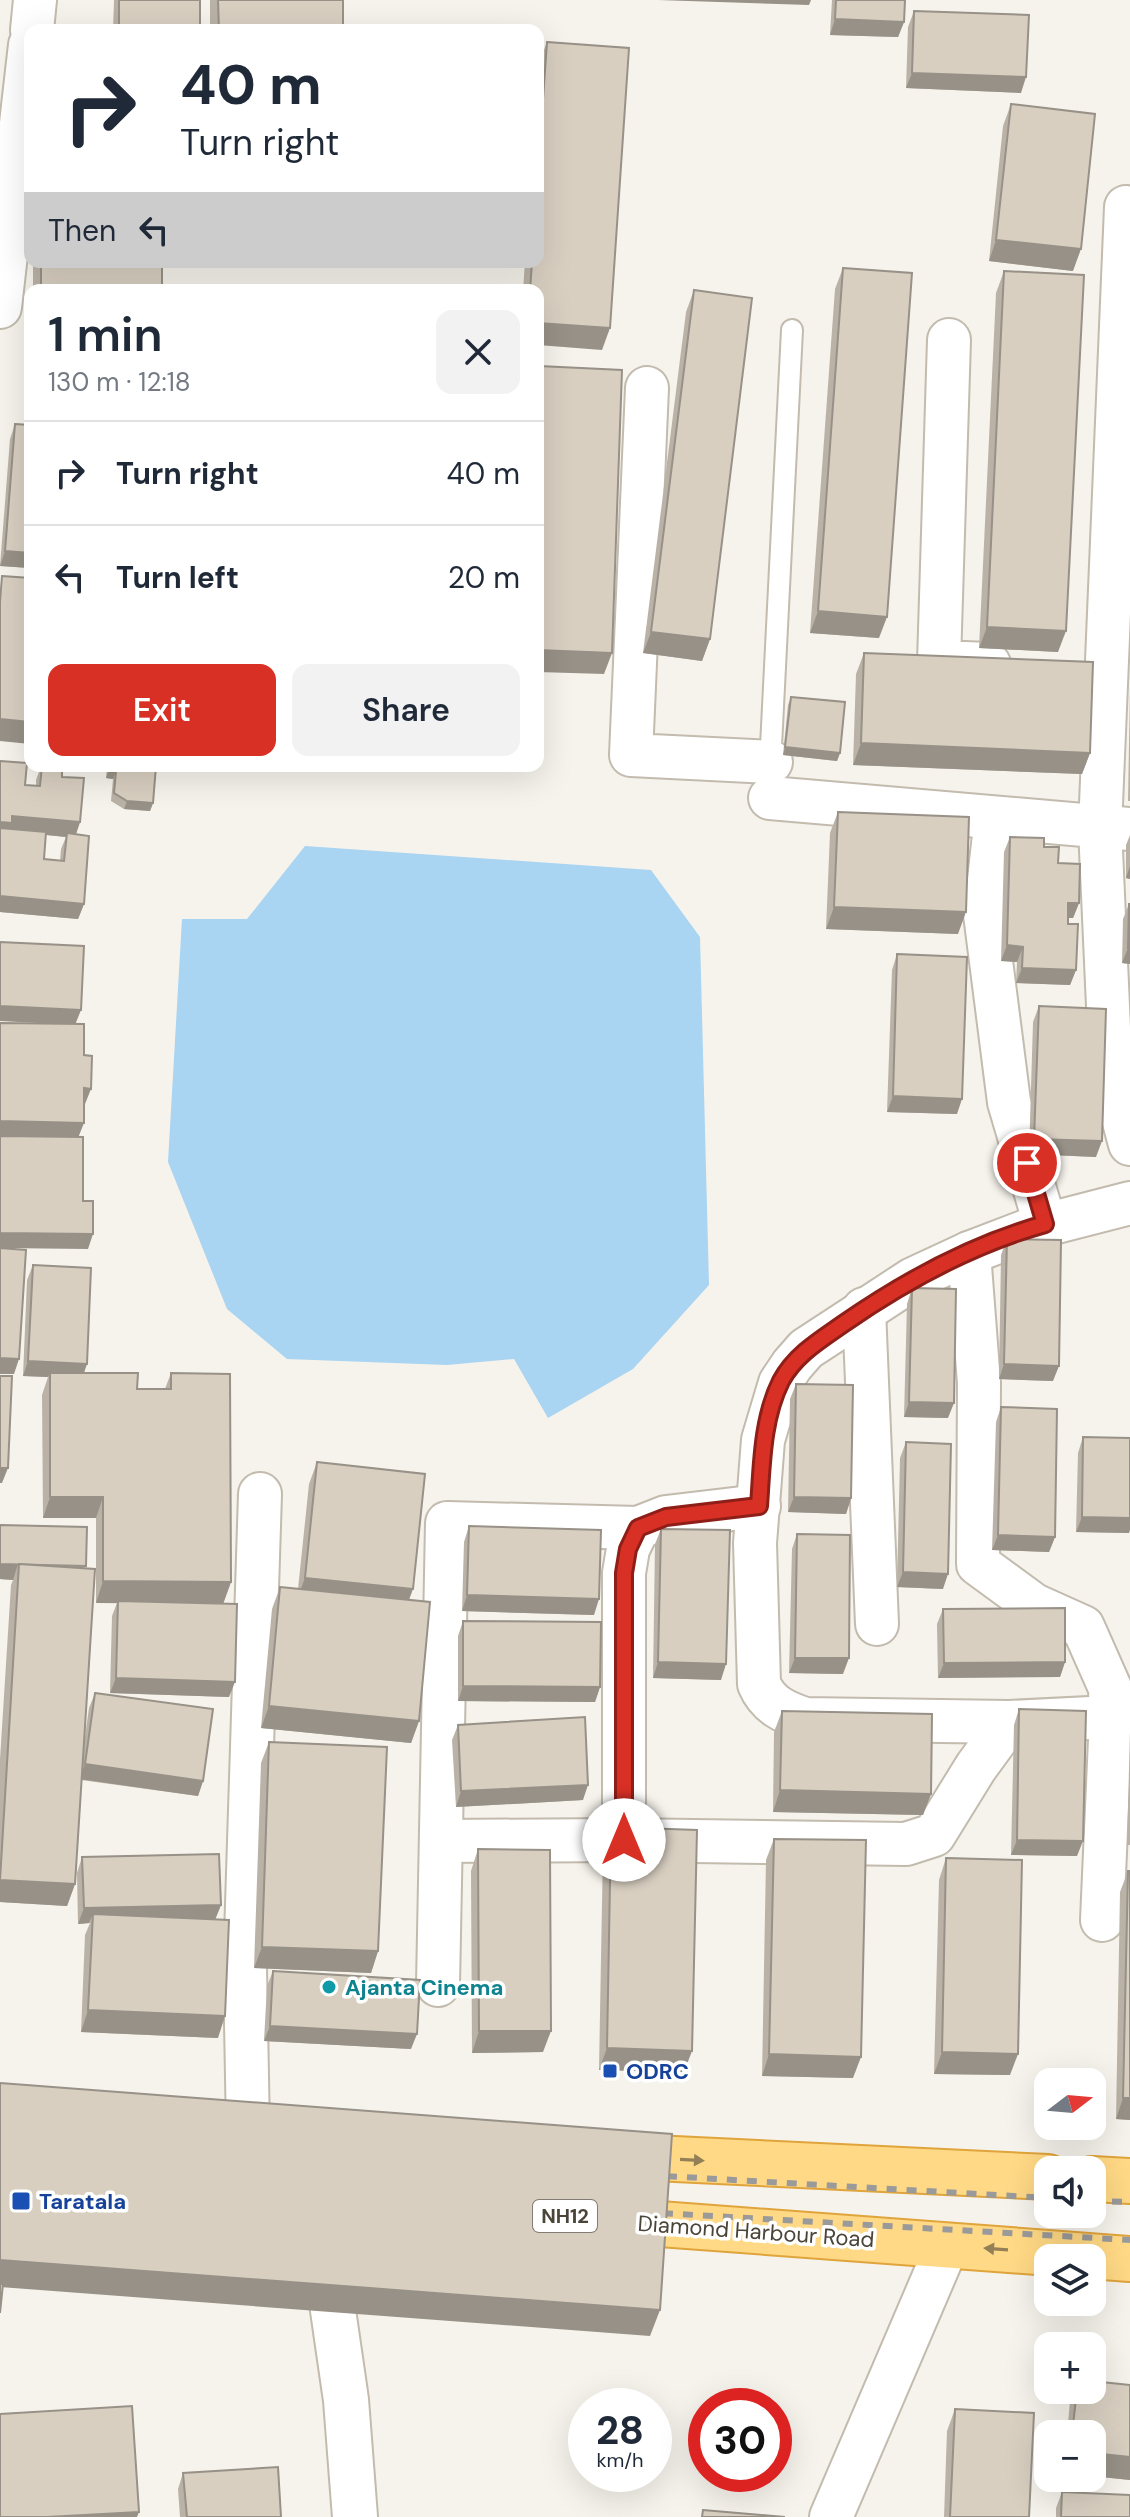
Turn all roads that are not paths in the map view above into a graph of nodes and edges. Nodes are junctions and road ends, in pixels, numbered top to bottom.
1 (35, 0) edge
2 (33, 24) edge
3 (24, 97) edge
4 (1126, 207) dead end
5 (0, 307) edge
6 (792, 330) dead end
7 (949, 340) dead end
8 (647, 388) dead end
9 (1030, 666) edge
10 (770, 780) junction
11 (996, 818) junction
12 (1115, 829) edge
13 (1130, 1144) edge
14 (1130, 1203) edge
15 (1045, 1224) junction
16 (969, 1253) junction
17 (864, 1309) junction
18 (260, 1494) dead end
19 (759, 1506) junction
20 (638, 1528) junction
21 (877, 1624) dead end
22 (1121, 1716) edge
23 (1009, 1722) junction
24 (624, 1840) junction
25 (441, 1841) junction
26 (1102, 1920) dead end
27 (438, 1985) dead end
28 (204, 2126) edge
29 (248, 2131) junction
30 (290, 2136) edge
31 (577, 2154) edge
32 (1034, 2176) edge
33 (1106, 2180) edge
34 (1130, 2181) edge
35 (319, 2213) edge
36 (569, 2217) edge
37 (947, 2246) junction
38 (1130, 2259) edge
39 (355, 2517) edge
40 (831, 2517) edge

1 - 2 street
3 - 5 street
4 - 12 street
6 - 10 lane
7 - 9 street
8 - 10 street
10 - 11 street
11 - 12 street
11 - 15 street
12 - 13 street
14 - 15 street
15 - 16 street
16 - 17 street
16 - 22 street
17 - 19 street
17 - 21 street
18 - 29 street
19 - 20 street
19 - 23 street
20 - 24 street
20 - 25 street
22 - 23 street
22 - 26 street
23 - 24 street
24 - 25 street
25 - 27 street
28 - 29 highway
29 - 30 highway
31 -> 32 highway
33 - 34 highway
35 - 39 street
36 - 37 highway, Diamond Harbour Road / NH12
38 -> 37 highway, Diamond Harbour Road / NH12
37 - 40 street

